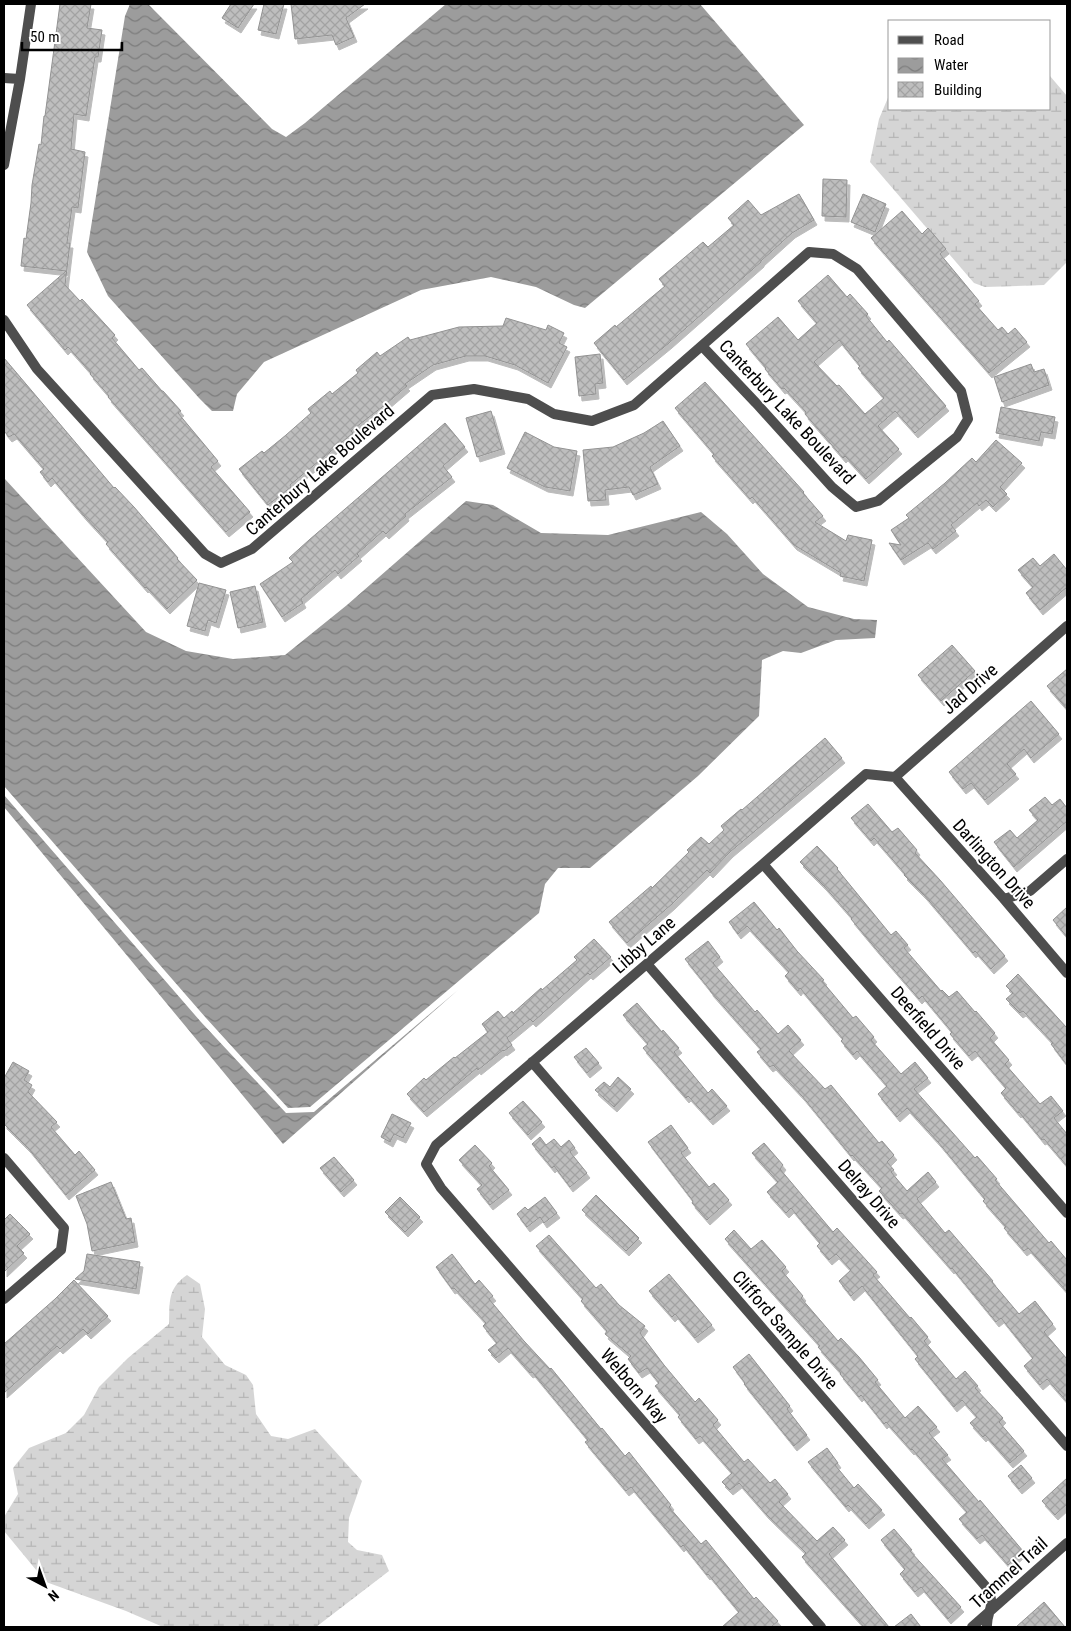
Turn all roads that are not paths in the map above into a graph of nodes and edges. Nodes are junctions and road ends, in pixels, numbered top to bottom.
1 (31, 4) edge
2 (4, 78) edge
3 (20, 79) junction
4 (4, 165) edge
5 (4, 320) edge
6 (702, 346) junction
7 (1067, 626) edge
8 (895, 777) junction
9 (1067, 859) edge
10 (763, 864) junction
11 (1004, 899) junction
12 (647, 964) junction
13 (1067, 973) edge
14 (532, 1062) junction
15 (4, 1158) edge
16 (426, 1164) joint
17 (1067, 1212) edge
18 (4, 1299) edge
19 (1067, 1446) edge
20 (1067, 1543) edge
21 (991, 1610) junction
22 (821, 1627) edge
23 (972, 1627) edge
24 (988, 1627) edge

1 - 3 street
2 - 3 street
3 - 4 street
5 - 6 street, Canterbury Lake Boulevard
6 - 6 street, Canterbury Lake Boulevard
7 - 8 street, Jad Drive
8 - 10 street, Libby Lane
8 - 11 street, Darlington Drive
9 - 11 street
10 - 12 street, Libby Lane
10 - 17 street, Deerfield Drive
11 - 13 street, Darlington Drive
12 - 14 street, Libby Lane
12 - 19 street, Delray Drive
14 - 16 street, Libby Lane
14 - 21 street, Clifford Sample Drive
15 - 18 street
16 - 22 street, Welborn Way
20 - 21 street, Trammel Trail
21 - 23 street, Trammel Trail
21 - 24 street, Clifford Sample Drive

